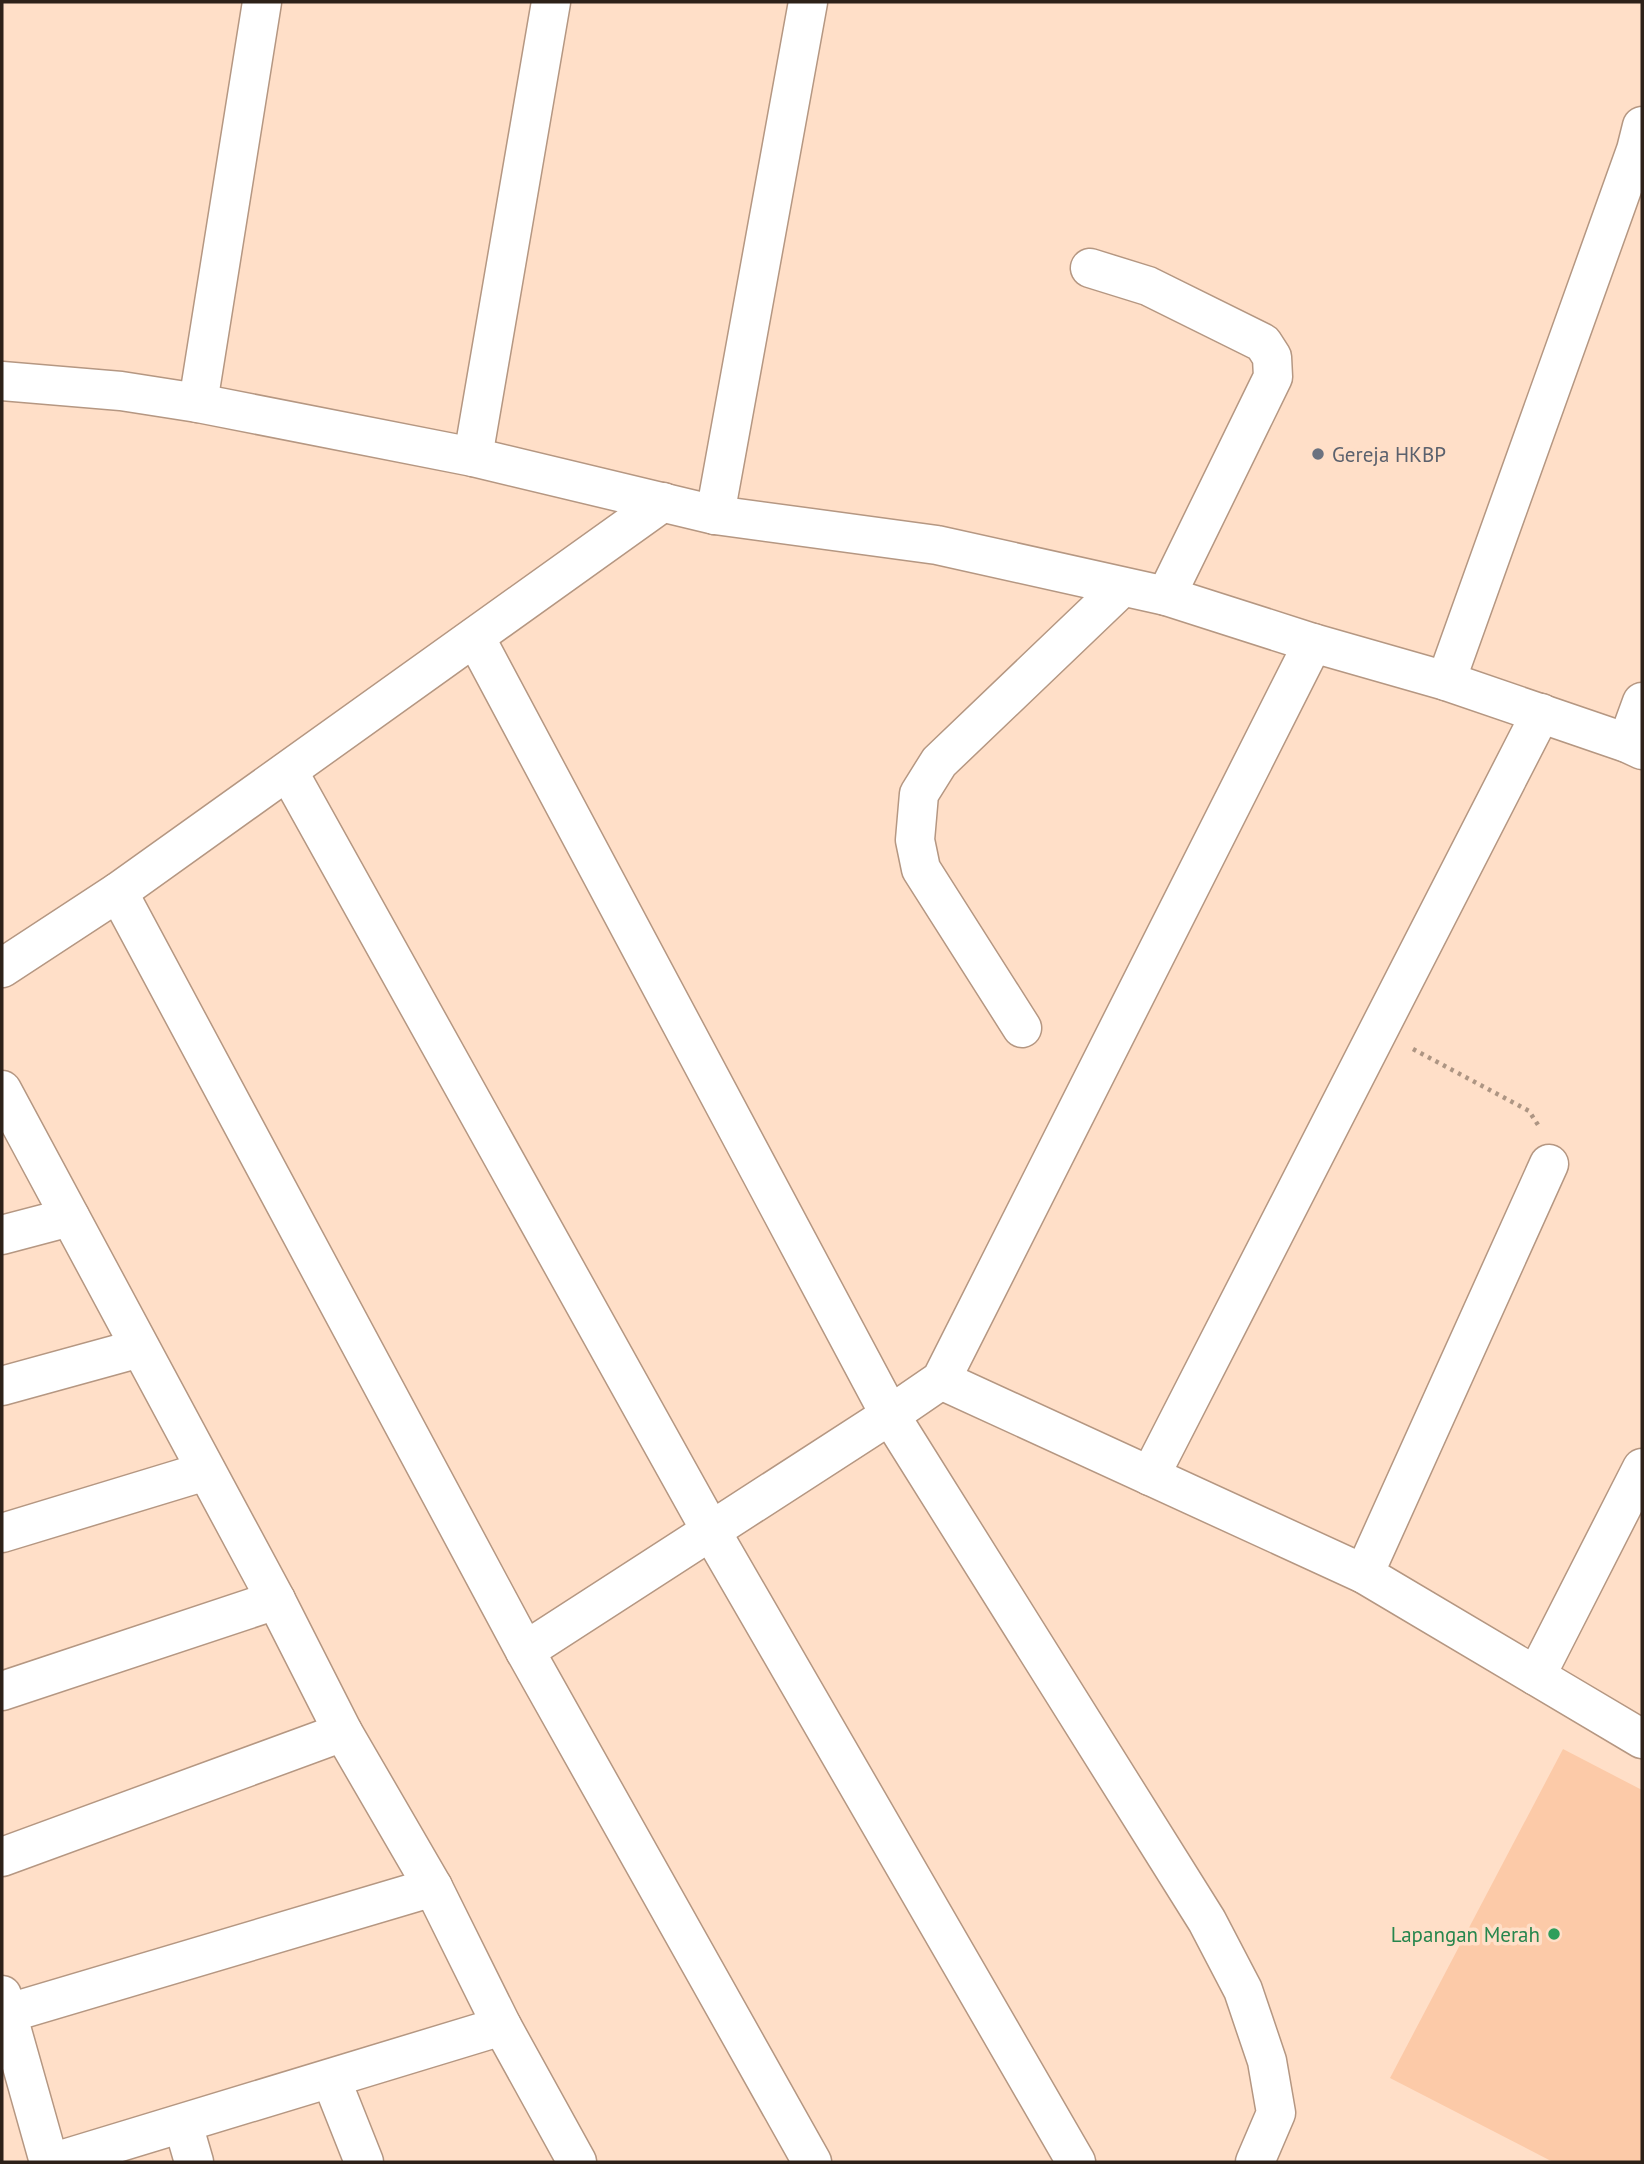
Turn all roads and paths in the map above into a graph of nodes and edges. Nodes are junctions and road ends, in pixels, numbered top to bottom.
1 (262, 2) edge
2 (551, 2) edge
3 (808, 2) edge
4 (1640, 143) edge
5 (1090, 268) dead end
6 (2, 381) edge
7 (198, 404) junction
8 (473, 457) junction
9 (663, 502) junction
10 (715, 515) junction
11 (1122, 587) junction
12 (1166, 596) junction
13 (475, 637) junction
14 (1313, 643) junction
15 (1446, 681) junction
16 (1642, 702) edge
17 (1541, 713) junction
18 (1635, 746) edge
19 (288, 771) junction
20 (118, 892) junction
21 (2, 968) edge
22 (1022, 1028) dead end
23 (1378, 1030) junction
24 (2, 1090) edge
25 (1549, 1164) joint
26 (70, 1217) junction
27 (2, 1235) edge
28 (140, 1348) junction
29 (941, 1380) junction
30 (2, 1386) edge
31 (890, 1415) junction
32 (1642, 1468) edge
33 (206, 1471) junction
34 (1150, 1476) junction
35 (711, 1531) junction
36 (2, 1533) edge
37 (1364, 1574) junction
38 (276, 1600) junction
39 (525, 1651) junction
40 (1536, 1676) junction
41 (2, 1691) edge
42 (343, 1732) junction
43 (1642, 1738) edge
44 (2, 1857) edge
45 (433, 1887) junction
46 (4, 2008) edge
47 (502, 2026) junction
48 (331, 2079) junction
49 (183, 2124) junction
50 (49, 2162) edge
51 (54, 2162) edge
52 (194, 2162) edge
53 (364, 2162) edge
54 (577, 2162) edge
55 (812, 2162) edge
56 (1076, 2162) edge
57 (1255, 2162) edge

1 - 7 street
2 - 8 street
3 - 10 street
4 - 15 street
5 - 12 street
6 - 7 street
7 - 8 street
8 - 9 street
9 - 10 street
9 - 13 street
10 - 11 street
11 - 12 street
11 - 22 street
12 - 14 street
13 - 19 street
13 - 31 street
14 - 15 street
14 - 29 street
15 - 17 street
16 - 18 street
17 - 18 street
17 - 23 street
19 - 20 street
19 - 35 street
20 - 21 street
20 - 39 street
23 - 25 path
23 - 34 street
24 - 26 street
25 - 37 street
26 - 27 street
26 - 28 street
28 - 30 street
28 - 33 street
29 - 31 street
29 - 34 street
31 - 35 street
31 - 57 street
32 - 40 street
33 - 36 street
33 - 38 street
34 - 37 street
35 - 39 street
35 - 56 street
37 - 40 street
38 - 41 street
38 - 42 street
39 - 55 street
40 - 43 street
42 - 44 street
42 - 45 street
45 - 46 street
45 - 47 street
46 - 50 street
47 - 48 street
47 - 54 street
48 - 49 street
48 - 53 street
49 - 51 street
49 - 52 street

